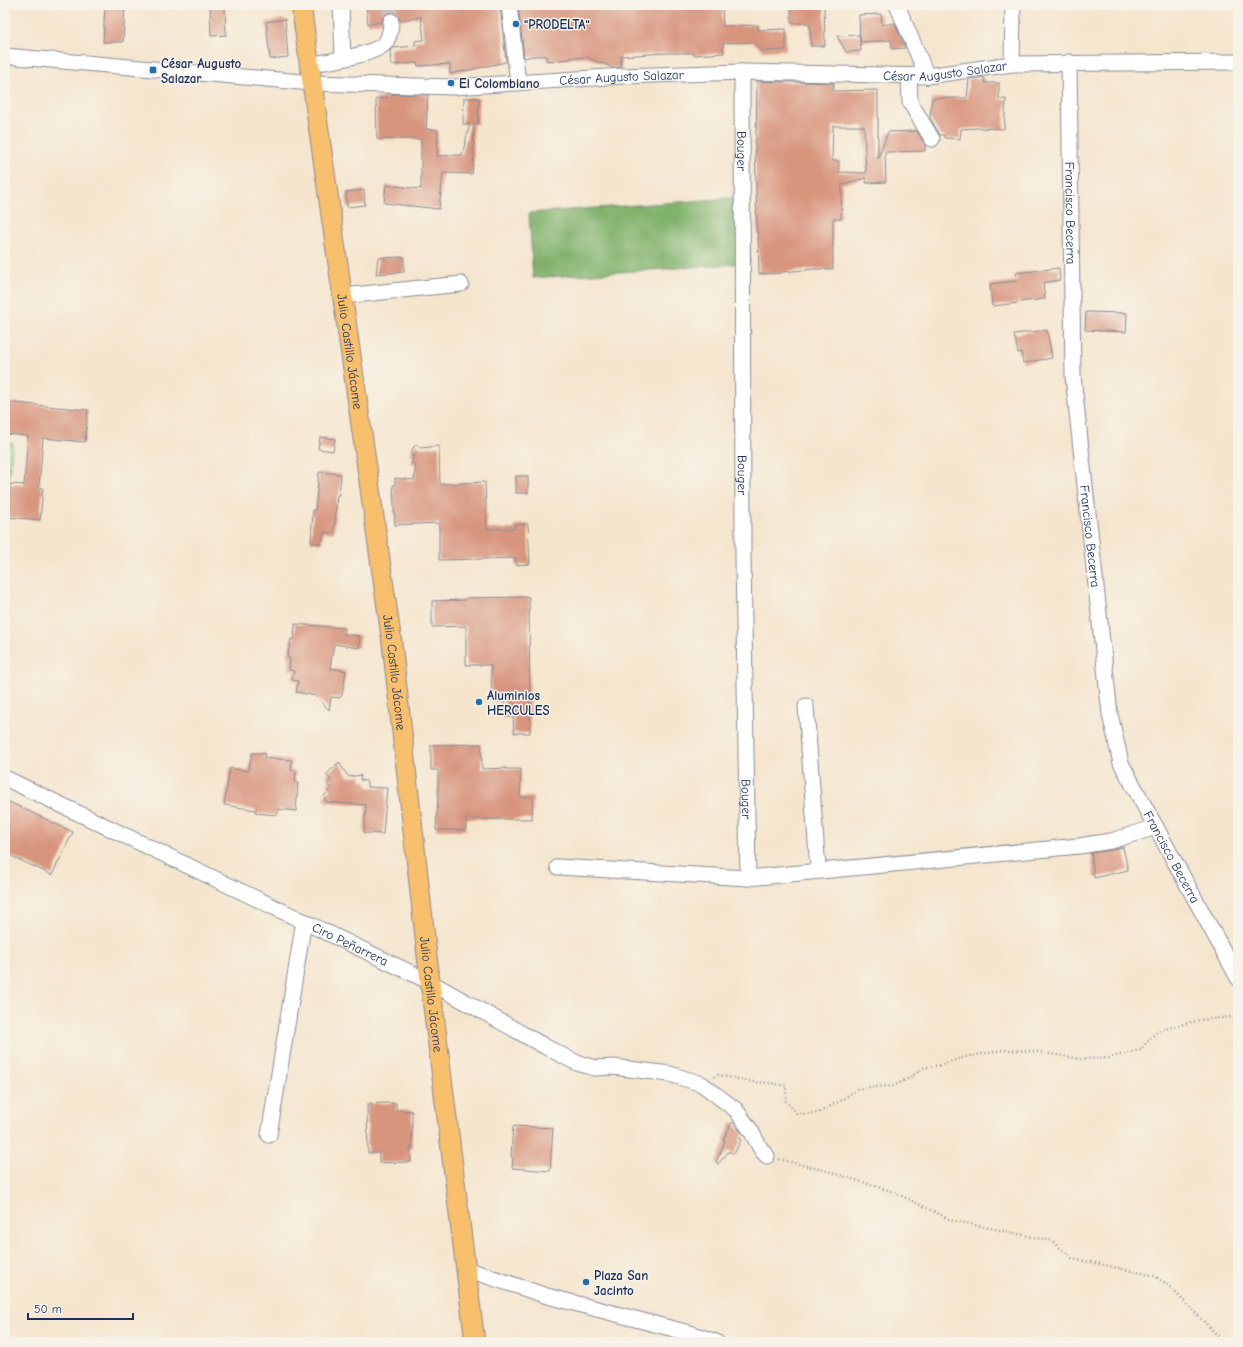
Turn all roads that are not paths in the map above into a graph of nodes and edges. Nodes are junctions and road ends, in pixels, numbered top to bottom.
1 (301, 5) edge
2 (340, 5) edge
3 (508, 5) edge
4 (897, 5) edge
5 (1013, 5) edge
6 (391, 21) tunnel mouth
7 (5, 56) edge
8 (344, 58) junction
9 (1068, 62) junction
10 (1238, 62) edge
11 (309, 64) junction
12 (1012, 64) junction
13 (742, 72) junction
14 (909, 76) junction
15 (927, 76) junction
16 (313, 83) junction
17 (518, 84) junction
18 (932, 139) dead end
19 (461, 284) dead end
20 (343, 296) junction
21 (806, 706) dead end
22 (5, 778) edge
23 (1156, 827) junction
24 (558, 867) dead end
25 (819, 871) junction
26 (748, 878) junction
27 (304, 921) junction
28 (1238, 978) edge
29 (430, 982) junction
30 (269, 1135) dead end
31 (767, 1156) road end
32 (466, 1269) junction
33 (475, 1342) edge
34 (716, 1342) edge

1 - 11 main road, Julio Castillo Jácome
2 - 8 street
3 - 17 street
4 - 15 street
5 - 12 street
6 - 8 street
7 - 16 street, César Augusto Salazar
8 - 11 street
9 - 10 street, César Augusto Salazar
9 - 12 street, César Augusto Salazar
9 - 23 street, Francisco Becerra
11 - 16 main road, Julio Castillo Jácome
12 - 15 street, César Augusto Salazar
13 - 14 street, César Augusto Salazar
13 - 17 street, César Augusto Salazar
13 - 26 street, Bouger
14 - 15 street, César Augusto Salazar
14 - 18 street
16 - 17 street, César Augusto Salazar
16 - 20 main road, Julio Castillo Jácome
19 - 20 street
20 - 29 main road, Julio Castillo Jácome
21 - 25 street
22 - 27 street, Ciro Peñarrera
23 - 25 street
23 - 28 street, Francisco Becerra
24 - 26 street
25 - 26 street
27 - 29 street, Ciro Peñarrera
27 - 30 street
29 - 31 street, Ciro Peñarrera
29 - 32 main road, Julio Castillo Jácome
32 - 33 main road, Julio Castillo Jácome
32 - 34 street

